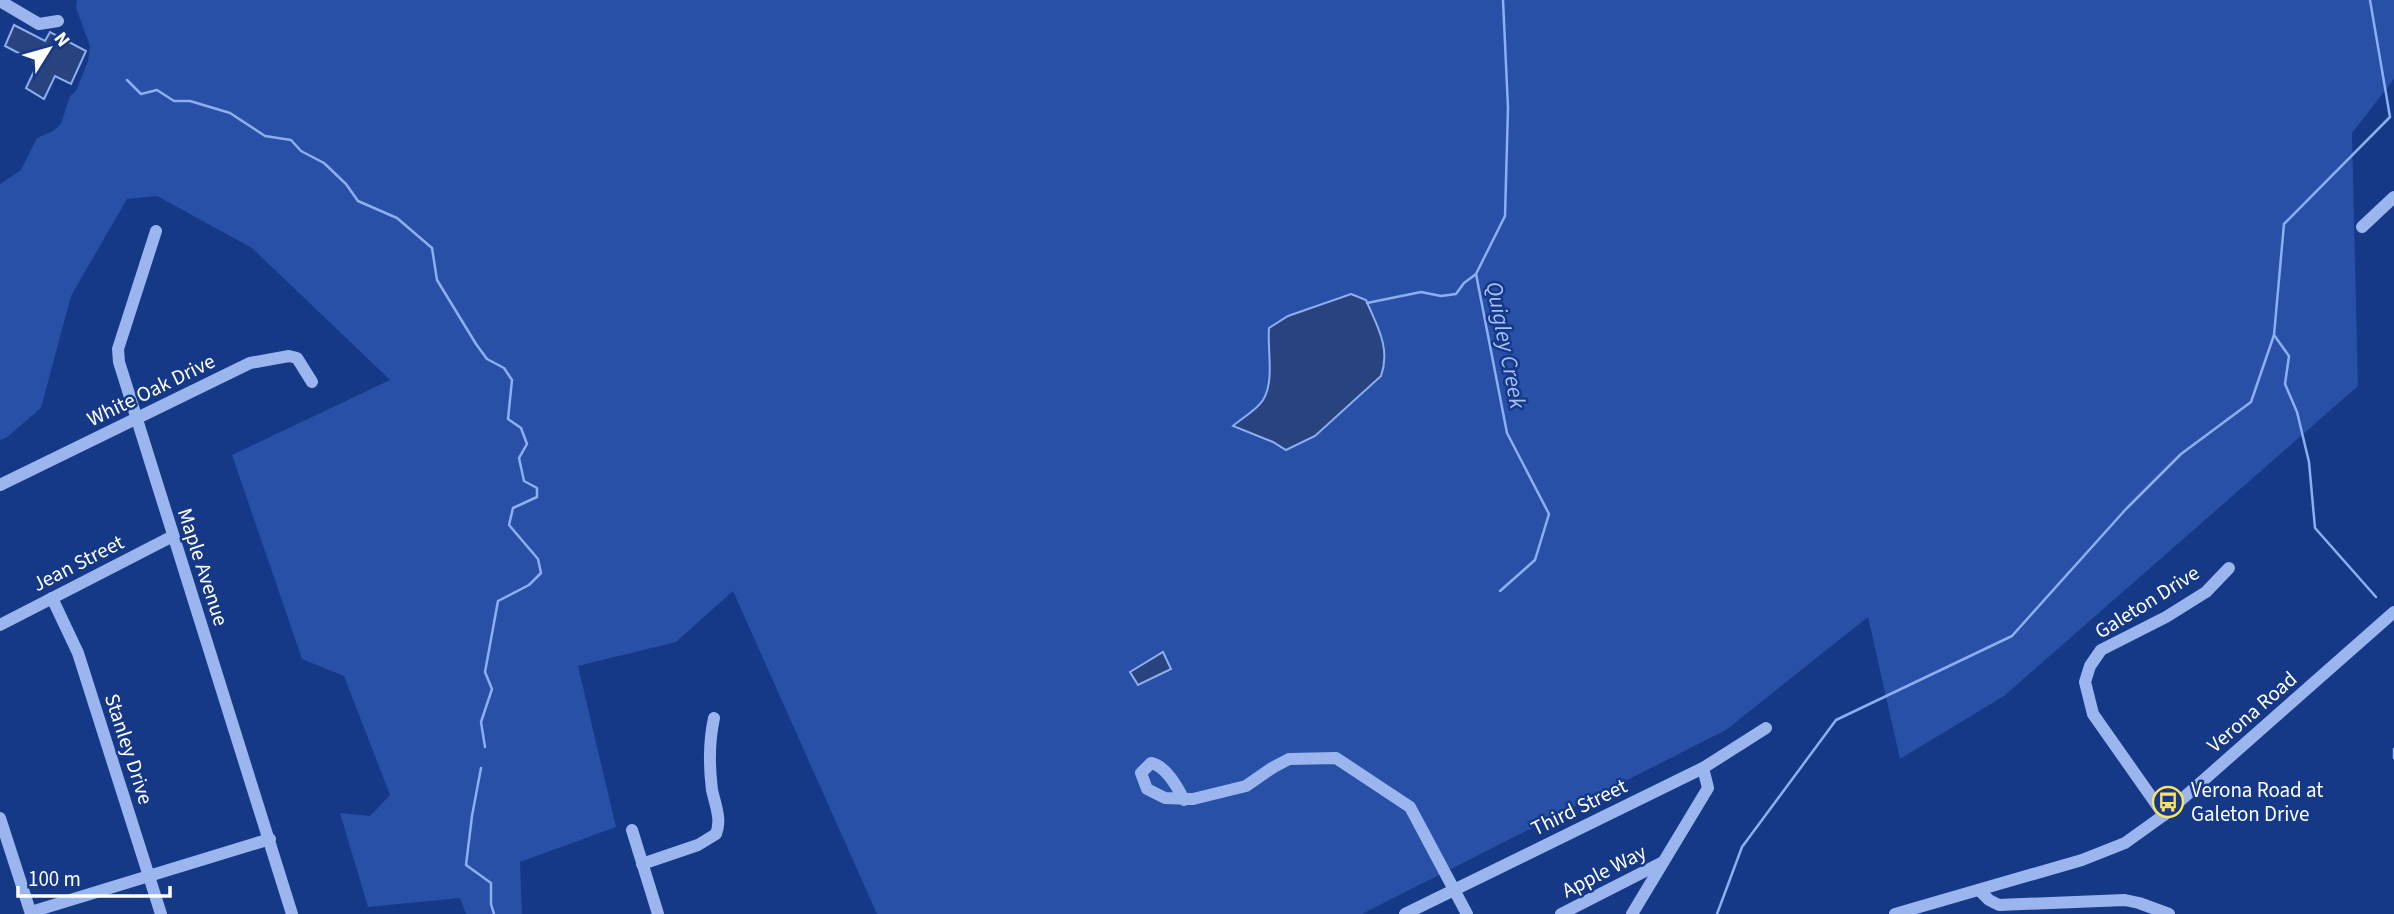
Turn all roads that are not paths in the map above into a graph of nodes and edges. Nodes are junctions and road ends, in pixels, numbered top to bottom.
1 (0, 1) edge
2 (58, 21) dead end
3 (2394, 197) edge
4 (2362, 227) dead end
5 (156, 231) dead end
6 (312, 382) dead end
7 (135, 419) junction
8 (0, 485) edge
9 (173, 537) junction
10 (2229, 568) dead end
11 (52, 598) junction
12 (2394, 612) edge
13 (0, 625) edge
14 (714, 718) dead end
15 (1766, 728) dead end
16 (1703, 768) junction
17 (1184, 800) dead end
18 (2164, 815) junction
19 (0, 818) edge
20 (632, 830) dead end
21 (270, 839) junction
22 (1663, 862) junction
23 (642, 864) junction
24 (149, 876) junction
25 (1455, 890) junction
26 (1979, 890) junction
27 (31, 913) edge
28 (161, 914) edge
29 (292, 914) edge
30 (658, 914) edge
31 (1405, 914) edge
32 (1467, 914) edge
33 (1561, 914) edge
34 (1632, 914) edge
35 (1895, 914) edge
36 (2169, 914) edge

1 - 2 street
3 - 4 street
5 - 7 street, Maple Avenue
6 - 7 street, White Oak Drive
7 - 8 street, White Oak Drive
7 - 9 street, Maple Avenue
9 - 11 street, Jean Street
9 - 21 street, Maple Avenue
10 - 18 street, Galeton Drive
11 - 13 street, Jean Street
11 - 24 street, Stanley Drive
12 - 18 street, Verona Road
14 - 23 street
15 - 16 street, Third Street
16 - 22 street
16 - 25 street, Third Street
17 - 25 street
18 - 26 street, Verona Road
19 - 27 street
20 - 23 street
21 - 24 street
21 - 29 street, Maple Avenue
22 - 33 street, Apple Way
22 - 34 street
23 - 30 street
24 - 27 street
24 - 28 street, Stanley Drive
25 - 31 street, Third Street
25 - 32 street
26 - 35 street, Verona Road
26 - 36 street

